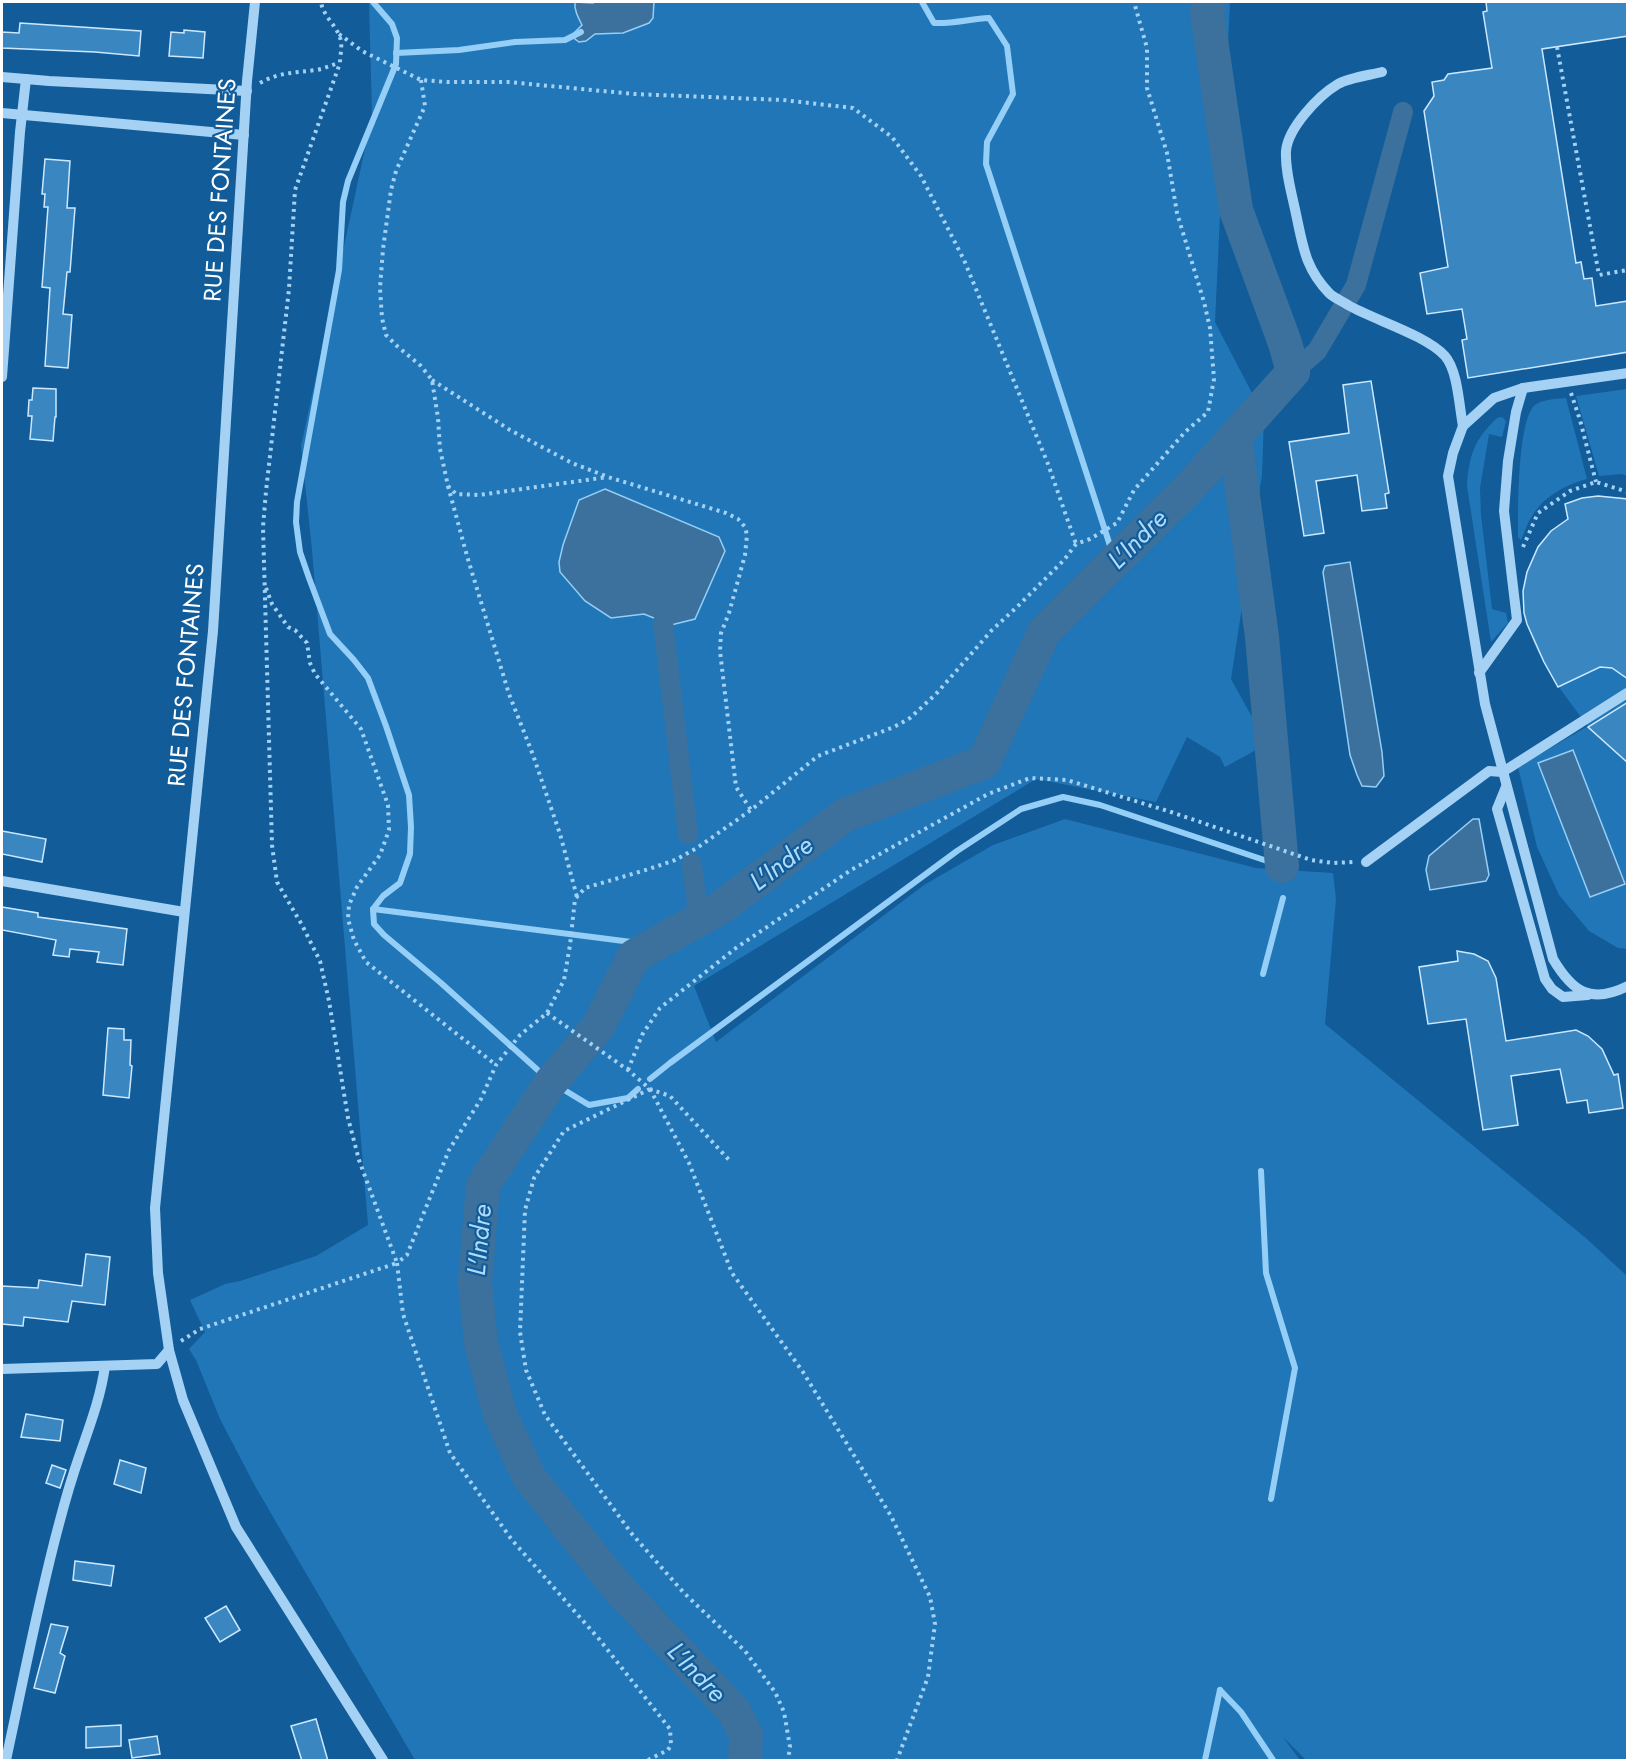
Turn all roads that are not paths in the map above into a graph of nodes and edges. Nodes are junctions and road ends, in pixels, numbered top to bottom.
1 (255, 2) edge
2 (1382, 72) dead end
3 (2, 77) edge
4 (26, 79) junction
5 (247, 91) junction
6 (2, 113) edge
7 (22, 114) junction
8 (244, 135) junction
9 (1628, 373) edge
10 (2, 377) edge
11 (1523, 388) junction
12 (1463, 426) junction
13 (1479, 673) junction
14 (1627, 693) edge
15 (1502, 772) junction
16 (1506, 787) junction
17 (1366, 862) road end
18 (2, 881) edge
19 (184, 912) junction
20 (1628, 987) edge
21 (1588, 995) junction
22 (169, 1350) junction
23 (105, 1366) junction
24 (2, 1369) edge
25 (6, 1761) edge
26 (383, 1761) edge

1 - 5 street, RUE DES FONTAINES
2 - 12 street
3 - 4 street
4 - 5 street
4 - 7 street
5 - 8 street, RUE DES FONTAINES
6 - 7 street
7 - 8 street
7 - 10 street
8 - 19 street, RUE DES FONTAINES
9 - 11 street
11 - 12 street
11 - 13 street
12 - 13 street
13 - 15 street
14 - 15 street
15 - 16 street
15 - 17 street
16 - 21 street
16 - 21 street
18 - 19 street
19 - 22 street, RUE DES FONTAINES
20 - 21 street
22 - 23 street
22 - 26 street, RUE DES FONTAINES
23 - 24 street
23 - 25 street

